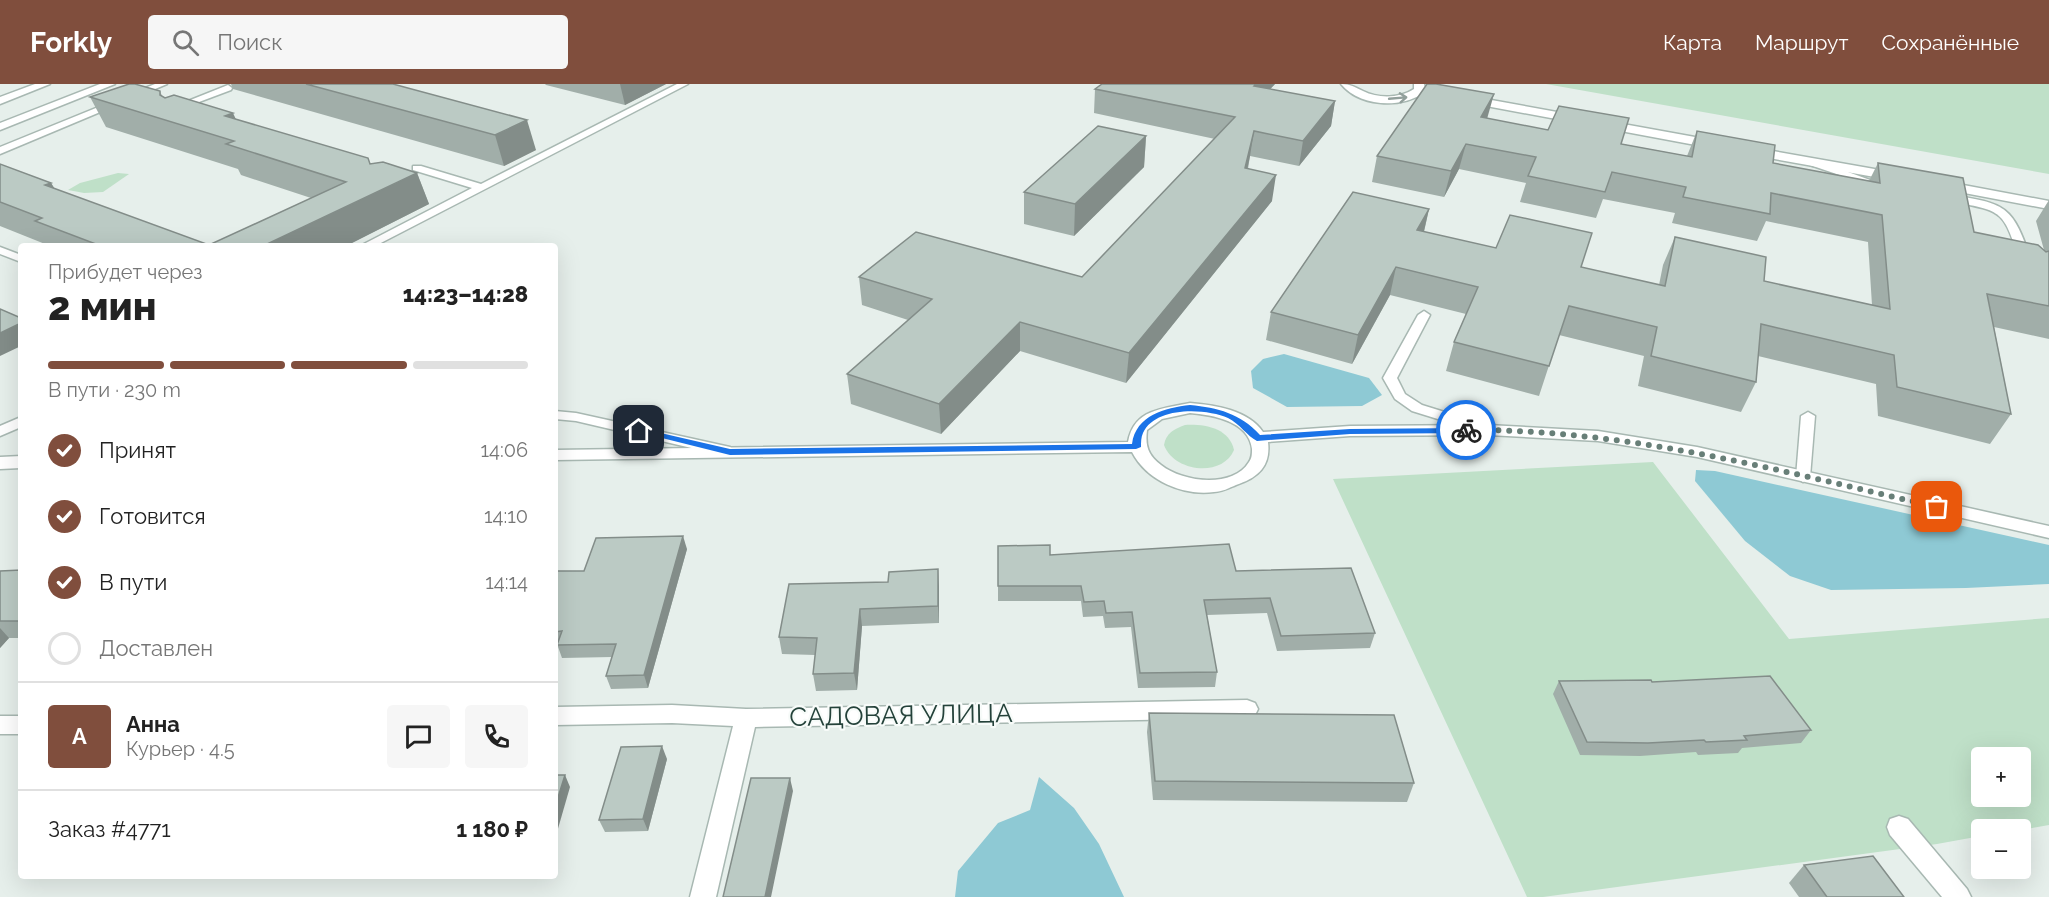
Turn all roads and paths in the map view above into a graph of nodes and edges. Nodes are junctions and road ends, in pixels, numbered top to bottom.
1 (45, 84) edge
2 (110, 84) edge
3 (163, 84) edge
4 (684, 84) edge
5 (1346, 84) edge
6 (1419, 87) edge
7 (228, 88) dead end
8 (148, 91) junction
9 (0, 101) edge
10 (188, 103) junction
11 (205, 108) edge
12 (0, 127) edge
13 (0, 151) edge
14 (411, 179) edge
15 (1928, 183) edge
16 (1902, 184) edge
17 (481, 188) junction
18 (1941, 196) edge
19 (2049, 205) edge
20 (372, 243) edge
21 (0, 250) edge
22 (18, 258) edge
23 (2029, 274) edge
24 (1424, 315) dead end
25 (558, 415) edge
26 (1808, 416) dead end
27 (18, 423) edge
28 (1488, 430) junction
29 (0, 432) edge
30 (1257, 438) junction
31 (1136, 447) junction
32 (730, 452) junction
33 (558, 455) edge
34 (18, 462) edge
35 (0, 463) edge
36 (1803, 477) junction
37 (2049, 532) edge
38 (1247, 709) dead end
39 (558, 716) edge
40 (746, 718) junction
41 (0, 725) edge
42 (18, 725) edge
43 (1899, 828) dead end
44 (703, 897) edge
45 (1958, 897) edge

1 - 9 street
2 - 12 street
3 - 8 lane
4 - 17 lane
5 -> 6 street
6 - 16 street
7 - 10 lane
8 - 10 lane
8 - 13 lane
10 - 11 lane
14 - 17 lane
15 - 19 street
17 - 20 lane
18 - 23 lane
21 - 22 lane
24 - 28 lane
25 - 32 lane
26 - 36 lane
27 - 29 lane
28 - 30 street
28 - 36 street
30 - 31 street
30 - 31 street
31 - 32 street
32 - 33 street
34 - 35 street
36 - 37 street
38 - 40 street, САДОВАЯ УЛИЦА
39 - 40 street, САДОВАЯ УЛИЦА
40 - 44 street
41 - 42 street
43 - 45 street

